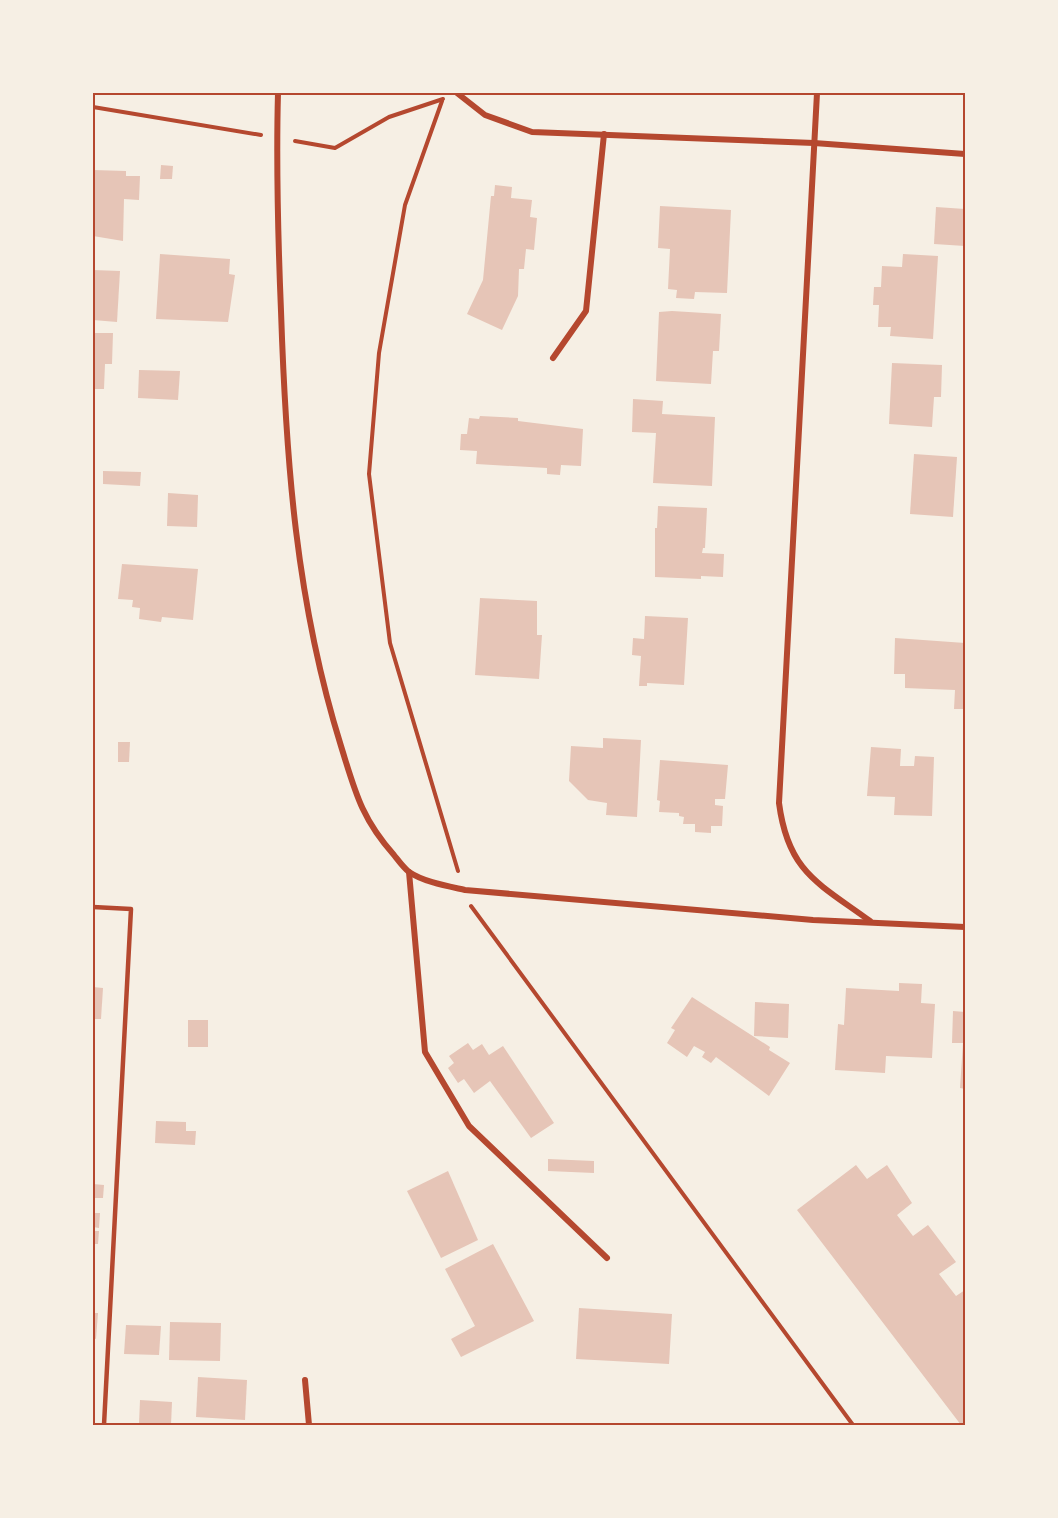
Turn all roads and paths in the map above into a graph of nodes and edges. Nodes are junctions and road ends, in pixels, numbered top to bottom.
1 (278, 93) edge
2 (457, 93) edge
3 (817, 93) edge
4 (444, 96) dead end
5 (604, 135) junction
6 (814, 143) junction
7 (965, 154) edge
8 (553, 358) dead end
9 (458, 868) dead end
10 (409, 872) junction
11 (470, 906) dead end
12 (93, 907) edge
13 (871, 921) junction
14 (965, 927) edge
15 (607, 1258) dead end
16 (304, 1380) dead end
17 (104, 1425) edge
18 (309, 1425) edge
19 (853, 1425) edge

1 - 10 street
2 - 5 street
3 - 6 street
4 - 9 path
5 - 6 street
5 - 8 street
6 - 7 street
6 - 13 street
10 - 13 street
10 - 15 street
11 - 19 path
12 - 17 lane
13 - 14 street
16 - 18 street

